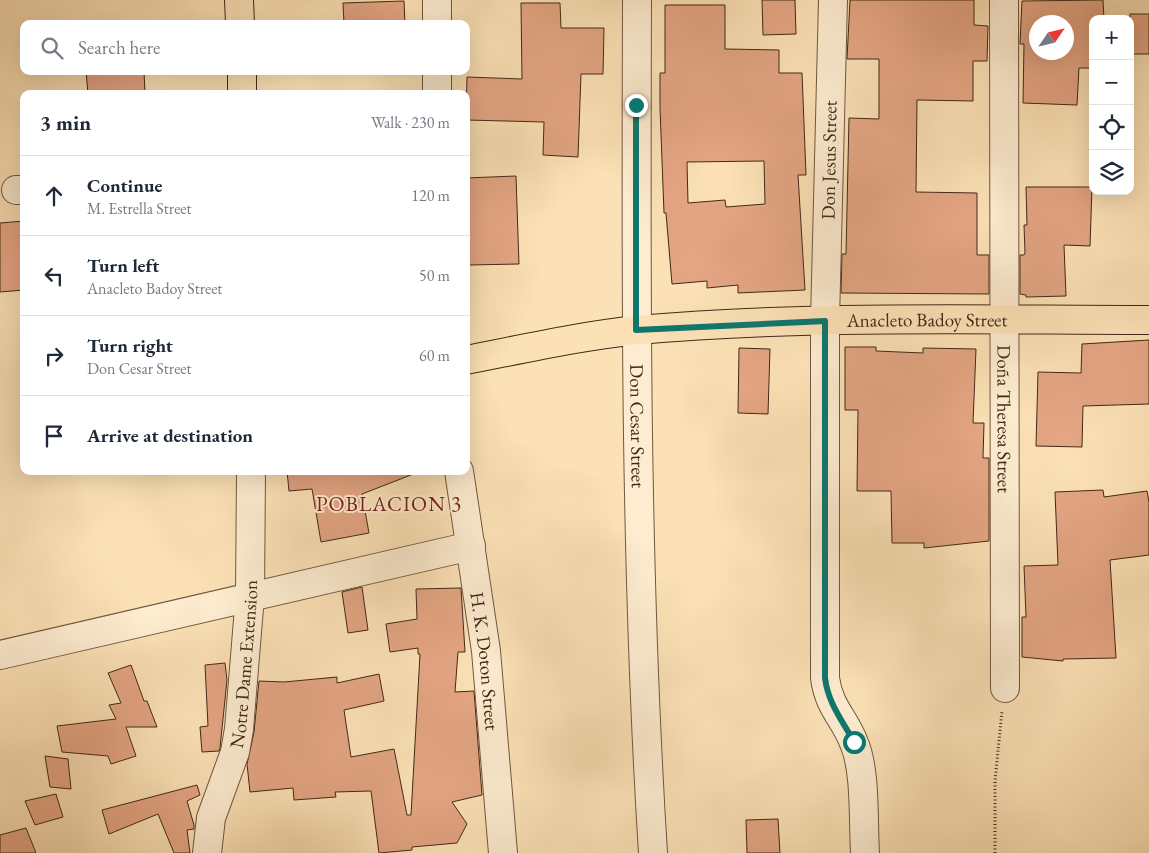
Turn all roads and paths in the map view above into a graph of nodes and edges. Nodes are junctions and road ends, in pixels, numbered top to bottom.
1 (239, 0) edge
2 (437, 0) edge
3 (637, 0) edge
4 (833, 0) edge
5 (1004, 0) edge
6 (240, 20) edge
7 (437, 20) edge
8 (242, 75) edge
9 (437, 75) edge
10 (242, 90) edge
11 (437, 90) edge
12 (1004, 320) junction
13 (1149, 320) edge
14 (825, 321) junction
15 (636, 330) junction
16 (470, 359) edge
17 (251, 475) edge
18 (460, 475) edge
19 (471, 546) junction
20 (250, 596) junction
21 (0, 655) edge
22 (1005, 688) joint
23 (207, 853) edge
24 (503, 853) edge
25 (653, 853) edge
26 (865, 853) edge
27 (995, 853) edge

1 - 6 main road
2 - 7 street
3 - 15 street, Don Cesar Street
4 - 14 street, Don Jesus Street
5 - 12 street, Doña Theresa Street
8 - 10 main road
9 - 11 street
12 - 13 main road, Anacleto Badoy Street
12 - 14 main road, Anacleto Badoy Street
12 - 22 street, Doña Theresa Street
14 - 15 main road, Anacleto Badoy Street
14 - 26 street, Don Jesus Street
15 - 16 main road, Anacleto Badoy Street
15 - 25 street, Don Cesar Street
17 - 20 street, Notre Dame Extension
18 - 19 street, H. K. Doton Street
19 - 20 street
19 - 24 street, H. K. Doton Street
20 - 21 street
20 - 23 street, Notre Dame Extension
22 - 27 path

